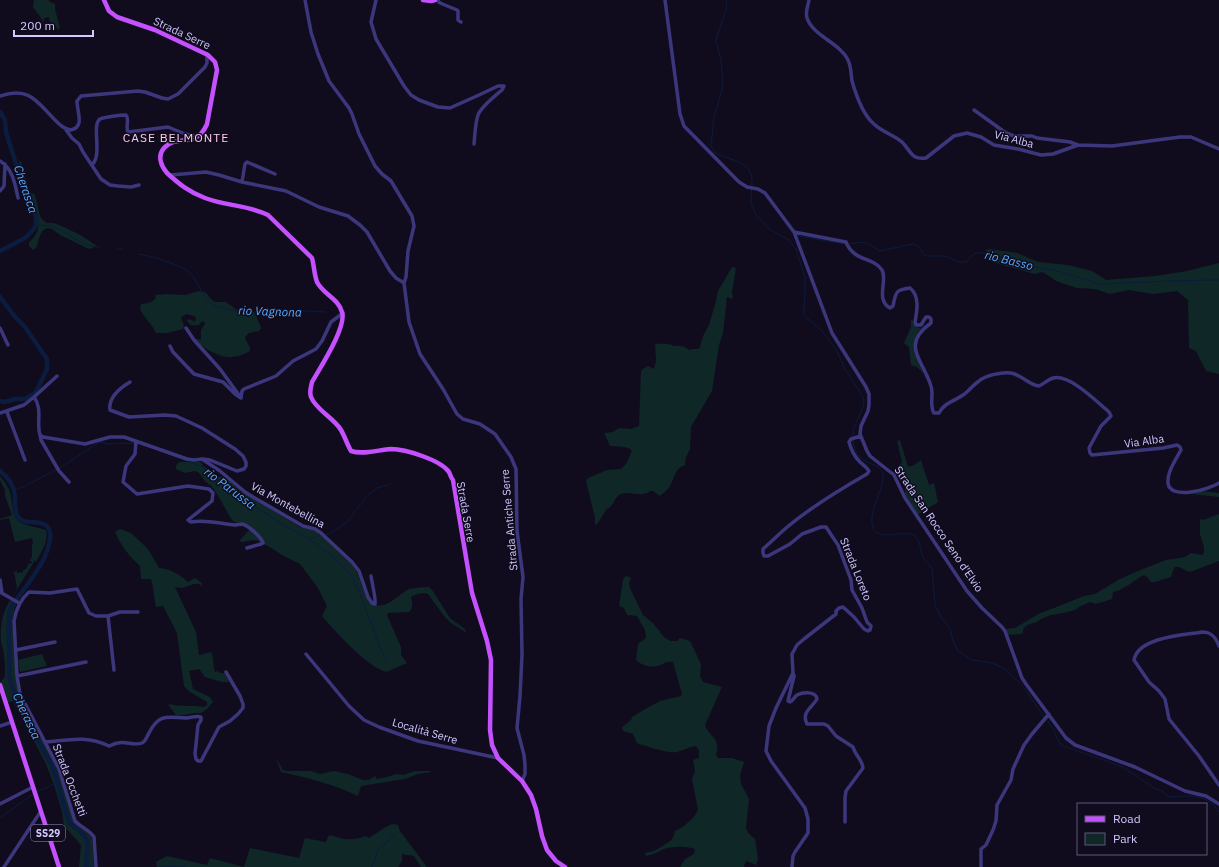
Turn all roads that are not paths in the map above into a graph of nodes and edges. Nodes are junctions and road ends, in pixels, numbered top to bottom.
1 (104, 0) edge
2 (305, 0) edge
3 (376, 0) edge
4 (423, 0) edge
5 (436, 0) edge
6 (665, 0) edge
7 (809, 0) edge
8 (461, 22) dead end
9 (207, 54) junction
10 (0, 96) edge
11 (974, 110) dead end
12 (65, 129) junction
13 (198, 137) junction
14 (474, 144) dead end
15 (1078, 145) junction
16 (1219, 149) edge
17 (0, 160) edge
18 (5, 164) junction
19 (92, 165) junction
20 (275, 174) dead end
21 (171, 176) junction
22 (242, 182) junction
23 (139, 185) dead end
24 (0, 191) edge
25 (18, 198) dead end
26 (795, 235) junction
27 (404, 283) junction
28 (343, 313) junction
29 (0, 328) edge
30 (186, 328) dead end
31 (8, 345) dead end
32 (170, 346) dead end
33 (57, 376) dead end
34 (130, 382) dead end
35 (34, 397) junction
36 (241, 398) junction
37 (7, 412) junction
38 (0, 413) edge
39 (40, 435) junction
40 (861, 436) junction
41 (136, 443) junction
42 (202, 459) junction
43 (25, 460) dead end
44 (69, 482) dead end
45 (1219, 483) edge
46 (247, 548) dead end
47 (372, 576) dead end
48 (0, 580) edge
49 (1, 592) edge
50 (19, 603) junction
51 (138, 612) dead end
52 (108, 616) junction
53 (55, 642) dead end
54 (1219, 646) edge
55 (16, 650) junction
56 (306, 654) dead end
57 (86, 662) dead end
58 (114, 670) dead end
59 (226, 672) dead end
60 (793, 673) junction
61 (17, 676) junction
62 (0, 685) edge
63 (6, 703) junction
64 (0, 704) edge
65 (1048, 715) junction
66 (12, 722) junction
67 (0, 726) edge
68 (46, 742) junction
69 (498, 758) junction
70 (522, 781) junction
71 (1219, 785) edge
72 (35, 793) junction
73 (0, 804) edge
74 (1219, 804) edge
75 (41, 811) junction
76 (844, 822) dead end
77 (4, 867) edge
78 (59, 867) edge
79 (96, 867) edge
80 (565, 867) edge
81 (792, 867) edge
82 (982, 867) edge

1 - 9 main road, Strada Serre
2 - 27 street, Strada Antiche Serre
3 - 14 street
4 - 5 main road
5 - 8 street
6 - 26 street
7 - 15 street, Via Alba
9 - 12 street
9 - 13 main road, Strada Serre
10 - 12 street
11 - 15 street
12 - 19 street
13 - 19 street
13 - 21 main road
15 - 16 street, Via Alba
17 - 18 street
18 - 24 street
18 - 25 street
19 - 23 street
20 - 22 street
21 - 22 street
21 - 28 main road
22 - 27 street
26 - 40 street
26 - 45 street, Via Alba
27 - 70 street, Strada Antiche Serre
28 - 36 street
28 - 69 main road, Strada Serre
29 - 31 street
30 - 36 street
32 - 36 street
33 - 35 street
34 - 42 street
35 - 37 street
35 - 39 street
37 - 38 street
37 - 43 street
39 - 41 street, Via Montebellina
39 - 44 street
40 - 60 street, Strada Loreto
40 - 65 street, Strada San Rocco Seno d'Elvio
41 - 42 street, Via Montebellina
41 - 46 street
42 - 47 street, Via Montebellina
48 - 49 street
49 - 50 street
50 - 52 street
50 - 55 street, Strada Occhetti
51 - 52 street
52 - 58 street
53 - 55 street
54 - 71 street
55 - 61 street, Strada Occhetti
56 - 69 street, Località Serre
57 - 61 street
59 - 68 street
60 - 76 street
60 - 81 street, Strada Loreto
61 - 68 street, Strada Occhetti
62 - 63 main road, SS29
63 - 64 street
63 - 66 main road, SS29
65 - 74 street, Strada San Rocco Seno d'Elvio
65 - 82 street
66 - 67 street
66 - 72 main road, SS29
68 - 79 street, Strada Occhetti
69 - 70 main road, Strada Serre
70 - 80 main road, Strada Serre
72 - 73 street
72 - 75 main road, SS29
75 - 77 street
75 - 78 main road, SS29

